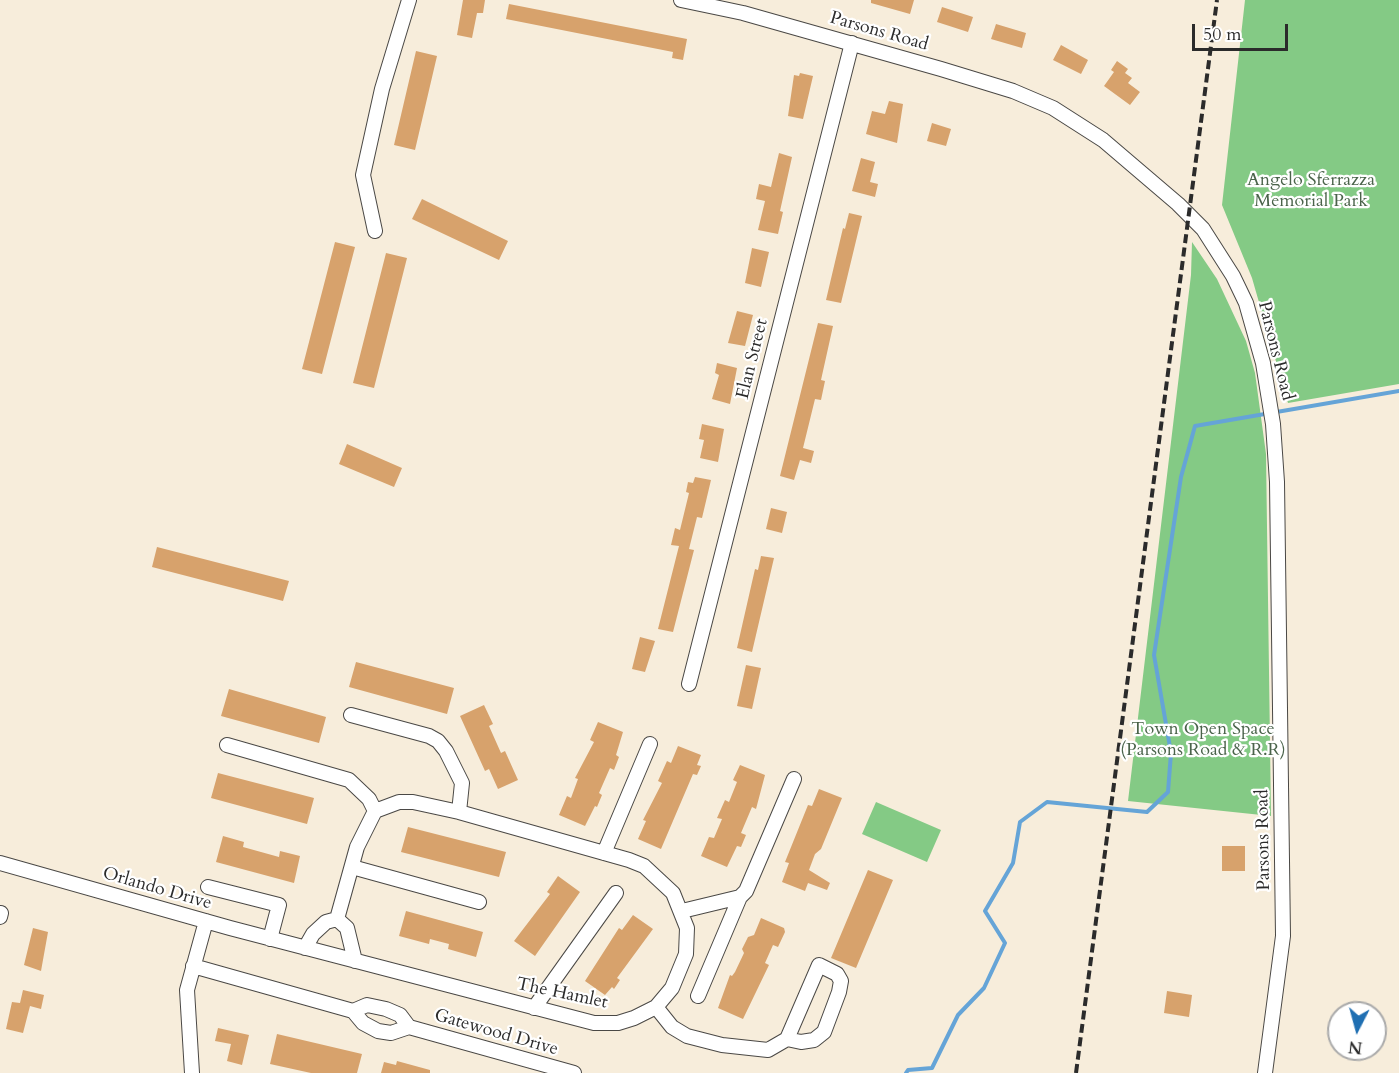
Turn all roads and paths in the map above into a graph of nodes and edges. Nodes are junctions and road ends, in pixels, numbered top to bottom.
1 (409, 0) edge
2 (681, 0) edge
3 (852, 43) junction
4 (375, 231) dead end
5 (689, 684) dead end
6 (351, 715) dead end
7 (650, 744) dead end
8 (227, 745) dead end
9 (794, 779) dead end
10 (375, 811) junction
11 (459, 812) junction
12 (604, 854) junction
13 (0, 863) edge
14 (352, 867) junction
15 (208, 887) dead end
16 (616, 893) dead end
17 (740, 897) junction
18 (479, 902) dead end
19 (682, 911) junction
20 (337, 919) junction
21 (206, 921) junction
22 (270, 939) junction
23 (305, 948) junction
24 (355, 961) junction
25 (194, 966) junction
26 (698, 996) dead end
27 (656, 1007) junction
28 (534, 1008) junction
29 (352, 1011) junction
30 (410, 1027) junction
31 (787, 1039) junction
32 (192, 1073) edge
33 (574, 1073) edge
34 (1265, 1073) edge

1 - 4 street
2 - 3 street, Parsons Road
3 - 5 street, Elan Street
3 - 34 street, Parsons Road
6 - 11 street
7 - 12 street
8 - 10 street
9 - 17 street
10 - 11 street, The Hamlet
10 - 14 street
11 - 12 street, The Hamlet
12 - 19 street, The Hamlet
13 - 21 street, Orlando Drive
14 - 18 street
14 - 20 street
15 - 22 street
16 - 28 street
17 - 19 street
17 - 26 street
19 - 27 street, The Hamlet
20 - 23 street
20 - 24 street
21 - 22 street, Orlando Drive
21 - 25 street
22 - 23 street, Orlando Drive
23 - 24 street, The Hamlet
24 - 28 street, The Hamlet
25 - 29 street, Gatewood Drive
25 - 32 street
27 - 28 street, The Hamlet
27 - 31 street
29 - 30 street, Gatewood Drive
29 - 30 street, Gatewood Drive
30 - 33 street, Gatewood Drive
31 - 31 street

